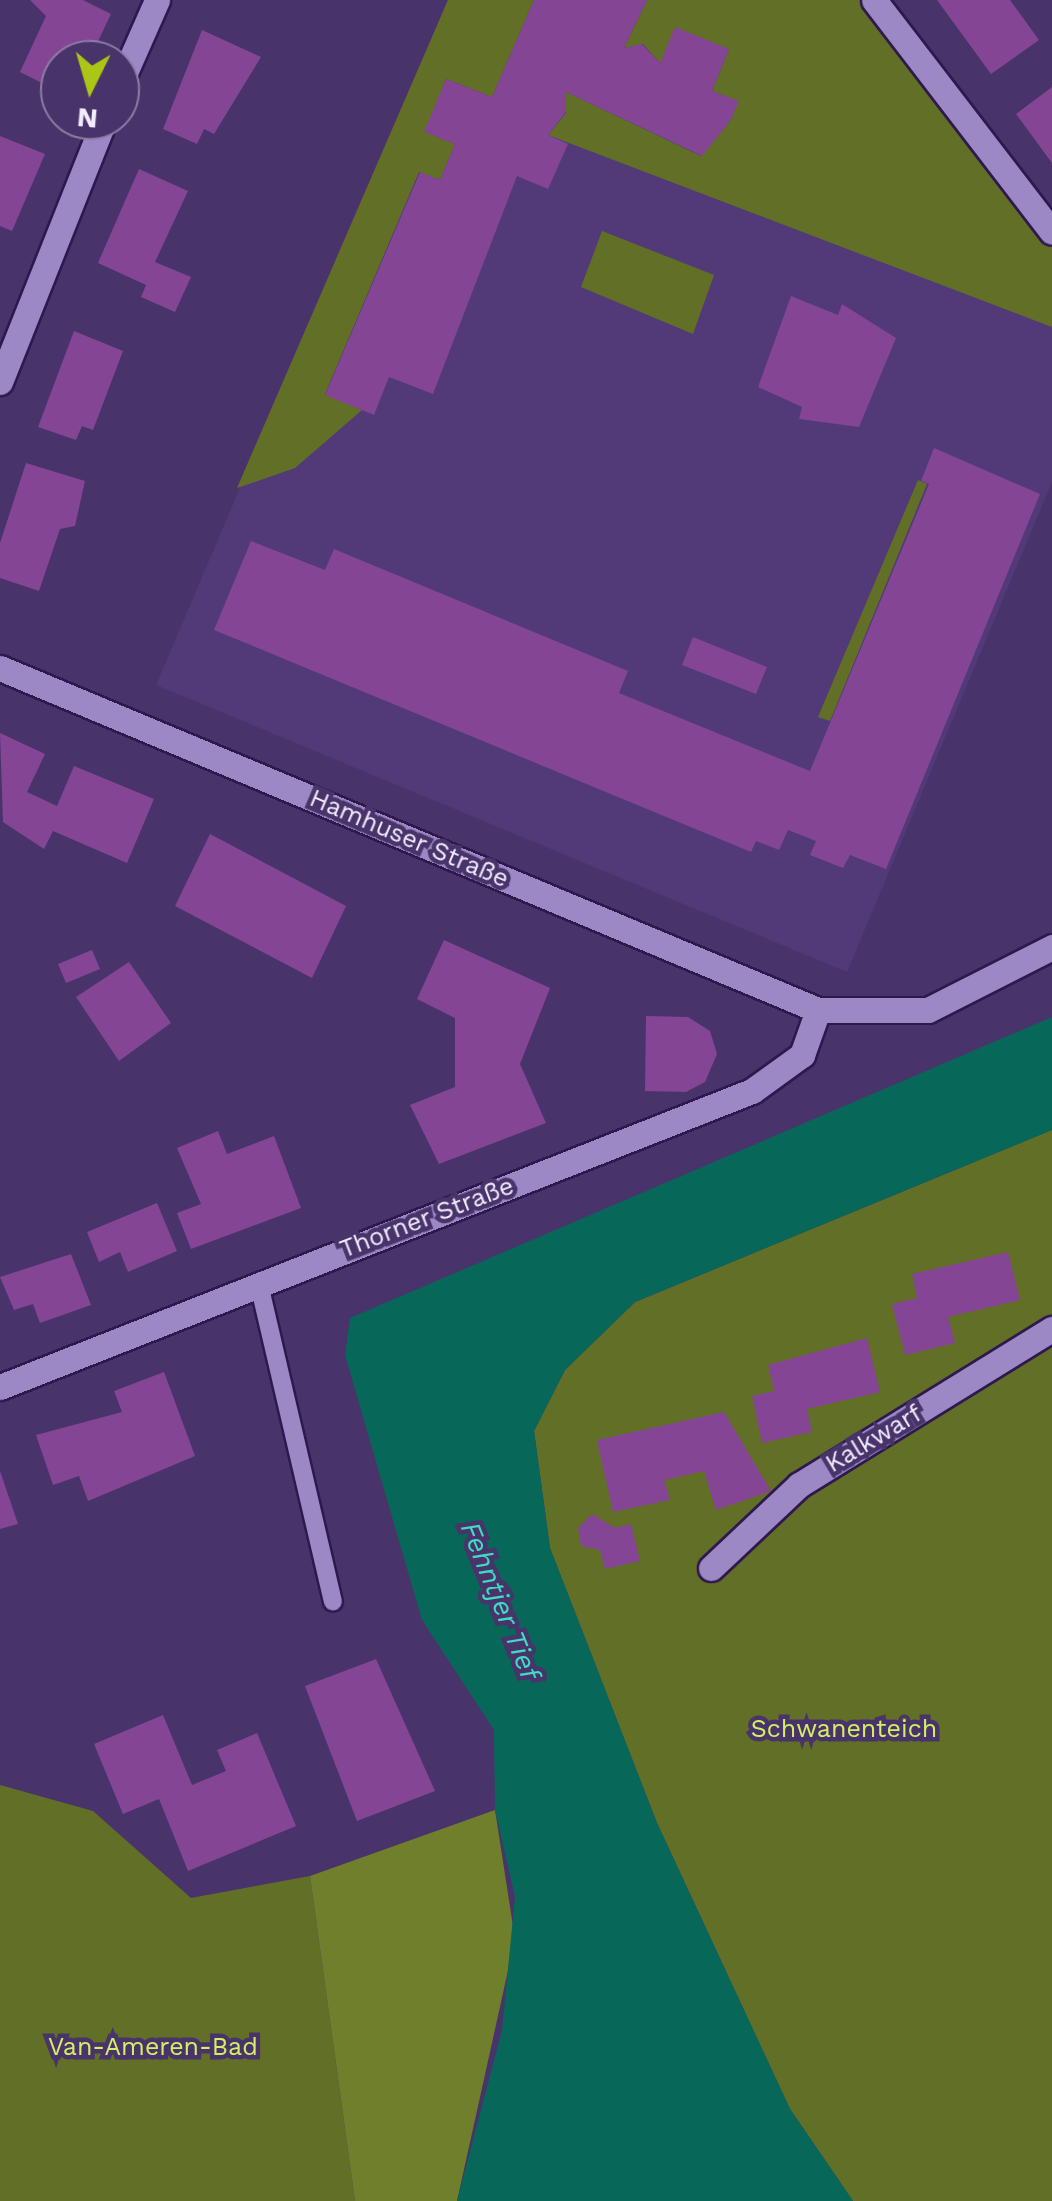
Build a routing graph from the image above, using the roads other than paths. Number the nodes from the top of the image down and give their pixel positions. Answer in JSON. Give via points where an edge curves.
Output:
{"nodes":[{"id":1,"x":158,"y":0,"type":"edge"},
{"id":2,"x":874,"y":0,"type":"edge"},
{"id":3,"x":140,"y":40,"type":"edge"},
{"id":4,"x":96,"y":140,"type":"edge"},
{"id":5,"x":1052,"y":232,"type":"edge"},
{"id":6,"x":0,"y":382,"type":"edge"},
{"id":7,"x":0,"y":668,"type":"edge"},
{"id":8,"x":1052,"y":947,"type":"edge"},
{"id":9,"x":818,"y":1010,"type":"junction"},
{"id":10,"x":258,"y":1284,"type":"junction"},
{"id":11,"x":1052,"y":1330,"type":"edge"},
{"id":12,"x":0,"y":1387,"type":"edge"},
{"id":13,"x":711,"y":1568,"type":"dead end"},
{"id":14,"x":333,"y":1602,"type":"dead end"}],
"edges":[{"from":1,"to":3,"type":"street"},
{"from":2,"to":5,"type":"street"},
{"from":4,"to":6,"type":"street"},
{"from":7,"to":9,"type":"street","name":"Hamhuser Straße"},
{"from":8,"to":9,"type":"street","via":[[928,1010]]},
{"from":9,"to":10,"type":"street","name":"Thorner Straße","via":[[802,1055],[752,1091]]},
{"from":10,"to":12,"type":"street","name":"Thorner Straße"},
{"from":10,"to":14,"type":"lane"},
{"from":11,"to":13,"type":"street","name":"Kalkwarf","via":[[798,1484]]}]}
